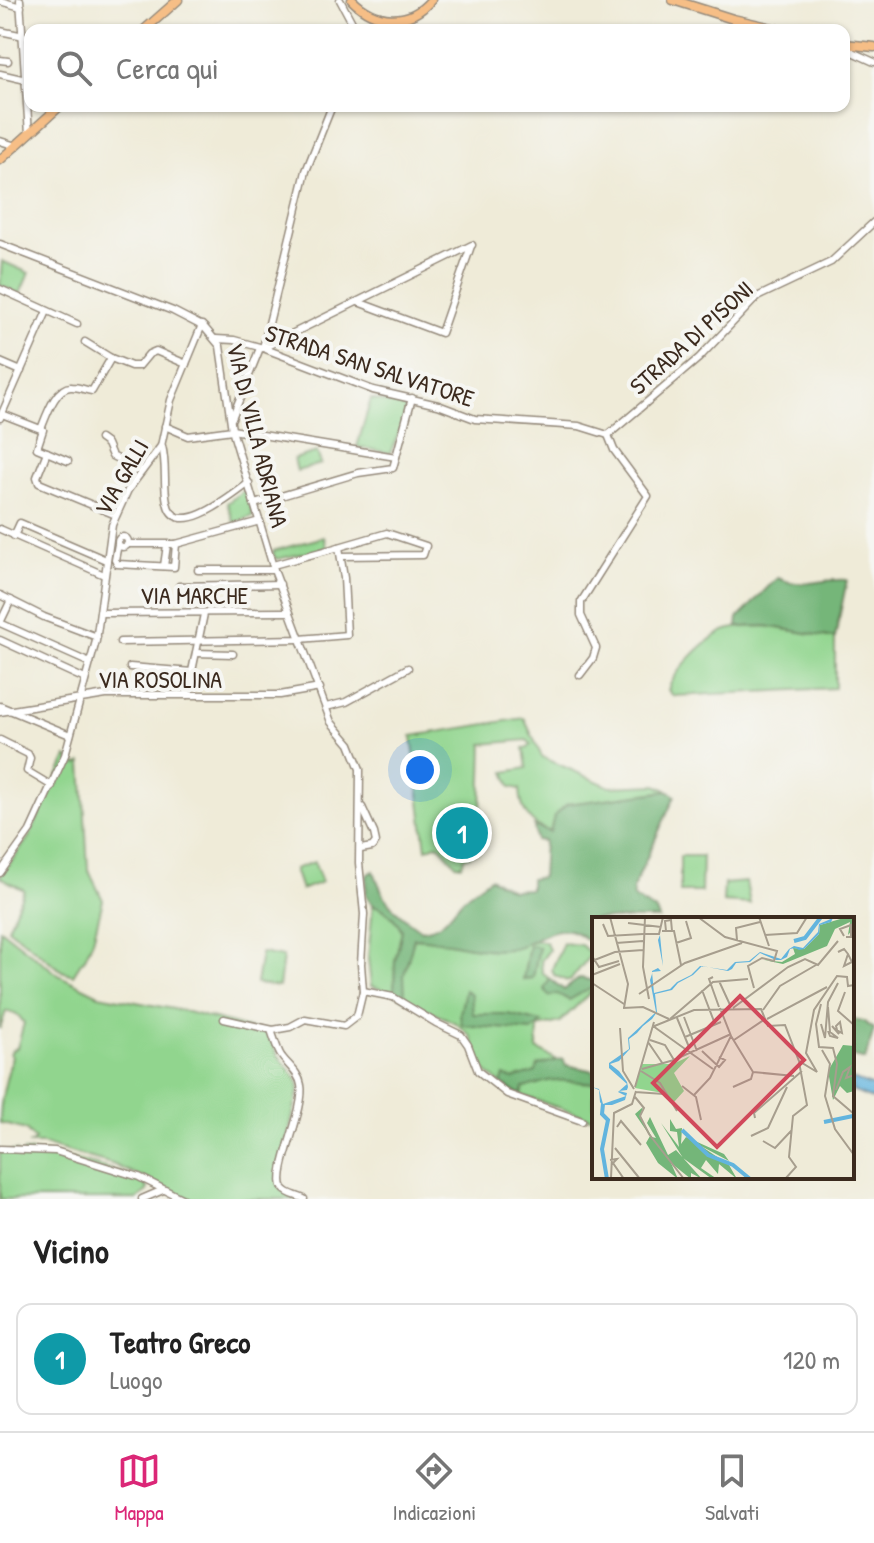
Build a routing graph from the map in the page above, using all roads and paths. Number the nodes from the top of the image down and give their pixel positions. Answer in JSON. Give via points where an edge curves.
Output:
{"nodes":[{"id":1,"x":178,"y":0,"type":"edge"},
{"id":2,"x":340,"y":0,"type":"edge"},
{"id":3,"x":352,"y":0,"type":"edge"},
{"id":4,"x":431,"y":0,"type":"edge"},
{"id":5,"x":673,"y":0,"type":"edge"},
{"id":6,"x":0,"y":1,"type":"edge"},
{"id":7,"x":20,"y":4,"type":"edge"},
{"id":8,"x":151,"y":24,"type":"edge"},
{"id":9,"x":353,"y":24,"type":"edge"},
{"id":10,"x":753,"y":24,"type":"edge"},
{"id":11,"x":24,"y":30,"type":"edge"},
{"id":12,"x":0,"y":31,"type":"edge"},
{"id":13,"x":24,"y":37,"type":"edge"},
{"id":14,"x":850,"y":44,"type":"edge"},
{"id":15,"x":874,"y":47,"type":"edge"},
{"id":16,"x":850,"y":49,"type":"edge"},
{"id":17,"x":874,"y":62,"type":"edge"},
{"id":18,"x":0,"y":74,"type":"edge"},
{"id":19,"x":24,"y":80,"type":"edge"},
{"id":20,"x":28,"y":112,"type":"edge"},
{"id":21,"x":53,"y":112,"type":"edge"},
{"id":22,"x":330,"y":112,"type":"edge"},
{"id":23,"x":29,"y":134,"type":"junction"},
{"id":24,"x":0,"y":141,"type":"edge"},
{"id":25,"x":16,"y":146,"type":"junction"},
{"id":26,"x":0,"y":160,"type":"edge"},
{"id":27,"x":874,"y":222,"type":"edge"},
{"id":28,"x":0,"y":244,"type":"edge"},
{"id":29,"x":0,"y":289,"type":"edge"},
{"id":30,"x":358,"y":302,"type":"junction"},
{"id":31,"x":47,"y":311,"type":"junction"},
{"id":32,"x":77,"y":324,"type":"dead end"},
{"id":33,"x":202,"y":325,"type":"junction"},
{"id":34,"x":216,"y":339,"type":"junction"},
{"id":35,"x":85,"y":342,"type":"dead end"},
{"id":36,"x":262,"y":348,"type":"junction"},
{"id":37,"x":111,"y":358,"type":"junction"},
{"id":38,"x":0,"y":362,"type":"edge"},
{"id":39,"x":186,"y":364,"type":"junction"},
{"id":40,"x":21,"y":371,"type":"junction"},
{"id":41,"x":412,"y":398,"type":"junction"},
{"id":42,"x":1,"y":416,"type":"edge"},
{"id":43,"x":165,"y":426,"type":"junction"},
{"id":44,"x":232,"y":426,"type":"junction"},
{"id":45,"x":42,"y":430,"type":"junction"},
{"id":46,"x":608,"y":435,"type":"junction"},
{"id":47,"x":100,"y":439,"type":"dead end"},
{"id":48,"x":161,"y":445,"type":"junction"},
{"id":49,"x":47,"y":452,"type":"junction"},
{"id":50,"x":396,"y":457,"type":"junction"},
{"id":51,"x":68,"y":461,"type":"dead end"},
{"id":52,"x":142,"y":471,"type":"junction"},
{"id":53,"x":249,"y":483,"type":"junction"},
{"id":54,"x":254,"y":504,"type":"junction"},
{"id":55,"x":116,"y":515,"type":"junction"},
{"id":56,"x":260,"y":521,"type":"junction"},
{"id":57,"x":0,"y":529,"type":"edge"},
{"id":58,"x":14,"y":536,"type":"junction"},
{"id":59,"x":109,"y":537,"type":"junction"},
{"id":60,"x":123,"y":543,"type":"junction"},
{"id":61,"x":176,"y":544,"type":"junction"},
{"id":62,"x":167,"y":545,"type":"junction"},
{"id":63,"x":339,"y":547,"type":"junction"},
{"id":64,"x":341,"y":556,"type":"junction"},
{"id":65,"x":106,"y":560,"type":"junction"},
{"id":66,"x":164,"y":566,"type":"junction"},
{"id":67,"x":273,"y":567,"type":"junction"},
{"id":68,"x":198,"y":570,"type":"dead end"},
{"id":69,"x":104,"y":575,"type":"junction"},
{"id":70,"x":280,"y":584,"type":"junction"},
{"id":71,"x":179,"y":586,"type":"dead end"},
{"id":72,"x":0,"y":595,"type":"edge"},
{"id":73,"x":11,"y":600,"type":"junction"},
{"id":74,"x":288,"y":612,"type":"junction"},
{"id":75,"x":100,"y":613,"type":"junction"},
{"id":76,"x":204,"y":614,"type":"junction"},
{"id":77,"x":0,"y":623,"type":"edge"},
{"id":78,"x":97,"y":637,"type":"junction"},
{"id":79,"x":300,"y":639,"type":"junction"},
{"id":80,"x":0,"y":640,"type":"edge"},
{"id":81,"x":199,"y":640,"type":"junction"},
{"id":82,"x":120,"y":642,"type":"dead end"},
{"id":83,"x":196,"y":653,"type":"junction"},
{"id":84,"x":233,"y":654,"type":"dead end"},
{"id":85,"x":90,"y":663,"type":"junction"},
{"id":86,"x":130,"y":667,"type":"dead end"},
{"id":87,"x":408,"y":668,"type":"dead end"},
{"id":88,"x":192,"y":672,"type":"junction"},
{"id":89,"x":580,"y":675,"type":"dead end"},
{"id":90,"x":85,"y":679,"type":"junction"},
{"id":91,"x":320,"y":688,"type":"junction"},
{"id":92,"x":187,"y":695,"type":"junction"},
{"id":93,"x":79,"y":698,"type":"junction"},
{"id":94,"x":0,"y":706,"type":"edge"},
{"id":95,"x":326,"y":707,"type":"junction"},
{"id":96,"x":11,"y":710,"type":"junction"},
{"id":97,"x":0,"y":712,"type":"edge"},
{"id":98,"x":70,"y":735,"type":"junction"},
{"id":99,"x":0,"y":740,"type":"edge"},
{"id":100,"x":52,"y":786,"type":"junction"},
{"id":101,"x":361,"y":804,"type":"junction"},
{"id":102,"x":369,"y":823,"type":"junction"},
{"id":103,"x":360,"y":827,"type":"junction"},
{"id":104,"x":361,"y":849,"type":"junction"},
{"id":105,"x":0,"y":873,"type":"edge"},
{"id":106,"x":363,"y":991,"type":"junction"},
{"id":107,"x":224,"y":1019,"type":"dead end"},
{"id":108,"x":271,"y":1030,"type":"junction"},
{"id":109,"x":582,"y":1121,"type":"dead end"},
{"id":110,"x":0,"y":1149,"type":"edge"},
{"id":111,"x":163,"y":1190,"type":"junction"},
{"id":112,"x":142,"y":1199,"type":"edge"},
{"id":113,"x":183,"y":1199,"type":"edge"},
{"id":114,"x":304,"y":1199,"type":"edge"}],
"edges":[{"from":1,"to":8,"type":"main road"},
{"from":2,"to":9,"type":"street"},
{"from":3,"to":4,"type":"main road","via":[[370,14],[390,20],[415,14]]},
{"from":5,"to":10,"type":"main road"},
{"from":6,"to":7,"type":"street"},
{"from":7,"to":11,"type":"street"},
{"from":12,"to":13,"type":"street"},
{"from":14,"to":15,"type":"main road"},
{"from":16,"to":17,"type":"street"},
{"from":18,"to":19,"type":"street"},
{"from":20,"to":23,"type":"street"},
{"from":21,"to":23,"type":"main road"},
{"from":22,"to":36,"type":"street","via":[[306,171]]},
{"from":23,"to":25,"type":"main road"},
{"from":24,"to":25,"type":"street"},
{"from":25,"to":26,"type":"main road"},
{"from":27,"to":46,"type":"street","name":"STRADA DI PISONI","via":[[831,262],[757,297],[703,355]]},
{"from":28,"to":33,"type":"street","name":"VIA DI VILLA ADRIANA"},
{"from":29,"to":31,"type":"street"},
{"from":30,"to":30,"type":"street","via":[[441,333],[472,245]]},
{"from":30,"to":36,"type":"street"},
{"from":31,"to":32,"type":"street"},
{"from":31,"to":40,"type":"street"},
{"from":33,"to":34,"type":"street","name":"VIA DI VILLA ADRIANA"},
{"from":33,"to":39,"type":"street","name":"VIA GALLI"},
{"from":34,"to":36,"type":"street","name":"STRADA SAN SALVATORE"},
{"from":34,"to":44,"type":"street","name":"VIA DI VILLA ADRIANA"},
{"from":35,"to":37,"type":"street"},
{"from":36,"to":41,"type":"street","name":"STRADA SAN SALVATORE","via":[[373,390]]},
{"from":36,"to":44,"type":"street"},
{"from":37,"to":39,"type":"street","via":[[139,366],[156,351]]},
{"from":37,"to":45,"type":"street","via":[[92,391],[64,388]]},
{"from":38,"to":40,"type":"street"},
{"from":39,"to":43,"type":"street","name":"VIA GALLI"},
{"from":40,"to":42,"type":"street"},
{"from":41,"to":46,"type":"street","name":"STRADA SAN SALVATORE","via":[[479,420],[588,427]]},
{"from":41,"to":50,"type":"street"},
{"from":42,"to":45,"type":"street"},
{"from":43,"to":44,"type":"street","via":[[188,436]]},
{"from":43,"to":48,"type":"street","name":"VIA GALLI"},
{"from":44,"to":50,"type":"street"},
{"from":44,"to":53,"type":"street","name":"VIA DI VILLA ADRIANA"},
{"from":45,"to":49,"type":"street","via":[[36,446]]},
{"from":46,"to":89,"type":"street","via":[[648,496],[582,598],[581,615],[596,648]]},
{"from":47,"to":52,"type":"street","via":[[112,456]]},
{"from":48,"to":52,"type":"street","name":"VIA GALLI"},
{"from":48,"to":53,"type":"street","via":[[167,502],[176,515],[205,514]]},
{"from":49,"to":51,"type":"street"},
{"from":49,"to":55,"type":"street","via":[[39,483]]},
{"from":50,"to":54,"type":"street","via":[[393,468]]},
{"from":52,"to":55,"type":"street","name":"VIA GALLI"},
{"from":53,"to":54,"type":"street","name":"VIA DI VILLA ADRIANA"},
{"from":54,"to":56,"type":"street","name":"VIA DI VILLA ADRIANA"},
{"from":55,"to":59,"type":"street","name":"VIA GALLI"},
{"from":56,"to":61,"type":"street"},
{"from":56,"to":67,"type":"street","name":"VIA DI VILLA ADRIANA"},
{"from":57,"to":58,"type":"street"},
{"from":58,"to":65,"type":"street","via":[[20,523]]},
{"from":58,"to":69,"type":"street"},
{"from":59,"to":60,"type":"street"},
{"from":59,"to":65,"type":"street","name":"VIA GALLI"},
{"from":60,"to":62,"type":"street"},
{"from":60,"to":66,"type":"street","via":[[124,564]]},
{"from":61,"to":62,"type":"street"},
{"from":61,"to":66,"type":"street","via":[[174,567]]},
{"from":62,"to":66,"type":"street"},
{"from":63,"to":64,"type":"street"},
{"from":63,"to":64,"type":"street","via":[[387,533],[426,546],[423,555]]},
{"from":63,"to":67,"type":"street"},
{"from":64,"to":79,"type":"street","via":[[347,635]]},
{"from":65,"to":69,"type":"street","name":"VIA GALLI"},
{"from":67,"to":68,"type":"street"},
{"from":67,"to":70,"type":"street","name":"VIA DI VILLA ADRIANA"},
{"from":69,"to":75,"type":"street","name":"VIA GALLI"},
{"from":70,"to":71,"type":"street"},
{"from":70,"to":74,"type":"street","name":"VIA DI VILLA ADRIANA"},
{"from":72,"to":73,"type":"street"},
{"from":73,"to":77,"type":"street"},
{"from":73,"to":78,"type":"street"},
{"from":74,"to":76,"type":"street","name":"VIA MARCHE"},
{"from":74,"to":79,"type":"street","name":"VIA DI VILLA ADRIANA"},
{"from":75,"to":76,"type":"street","name":"VIA MARCHE"},
{"from":75,"to":78,"type":"street","name":"VIA GALLI"},
{"from":76,"to":81,"type":"street"},
{"from":77,"to":85,"type":"street"},
{"from":78,"to":85,"type":"street","name":"VIA GALLI"},
{"from":79,"to":81,"type":"street"},
{"from":79,"to":91,"type":"street","name":"VIA DI VILLA ADRIANA"},
{"from":80,"to":90,"type":"street"},
{"from":81,"to":82,"type":"street"},
{"from":81,"to":83,"type":"street"},
{"from":83,"to":84,"type":"street"},
{"from":83,"to":88,"type":"street"},
{"from":85,"to":90,"type":"street","name":"VIA GALLI"},
{"from":86,"to":88,"type":"street"},
{"from":87,"to":95,"type":"street"},
{"from":88,"to":92,"type":"street"},
{"from":90,"to":93,"type":"street","name":"VIA GALLI"},
{"from":91,"to":92,"type":"street","name":"VIA ROSOLINA","via":[[282,695]]},
{"from":91,"to":95,"type":"street","name":"VIA DI VILLA ADRIANA"},
{"from":92,"to":93,"type":"street","name":"VIA ROSOLINA"},
{"from":93,"to":96,"type":"street","name":"VIA ROSOLINA"},
{"from":93,"to":98,"type":"street","name":"VIA GALLI"},
{"from":94,"to":96,"type":"street"},
{"from":95,"to":101,"type":"street","name":"VIA DI VILLA ADRIANA","via":[[359,764]]},
{"from":96,"to":97,"type":"street","name":"VIA ROSOLINA"},
{"from":96,"to":98,"type":"street"},
{"from":98,"to":100,"type":"street","name":"VIA GALLI"},
{"from":99,"to":100,"type":"street","via":[[28,754],[27,771]]},
{"from":100,"to":105,"type":"street","name":"VIA GALLI","via":[[28,835]]},
{"from":101,"to":102,"type":"street","name":"VIA DI VILLA ADRIANA"},
{"from":101,"to":103,"type":"street","name":"VIA DI VILLA ADRIANA"},
{"from":102,"to":103,"type":"street"},
{"from":102,"to":104,"type":"street","name":"VIA DI VILLA ADRIANA","via":[[375,844]]},
{"from":103,"to":104,"type":"street","name":"VIA DI VILLA ADRIANA"},
{"from":104,"to":106,"type":"street","name":"VIA DI VILLA ADRIANA"},
{"from":106,"to":108,"type":"street","via":[[358,1012],[347,1025],[308,1019]]},
{"from":106,"to":109,"type":"street","via":[[395,997],[461,1035],[478,1071],[505,1093]]},
{"from":107,"to":108,"type":"street"},
{"from":108,"to":114,"type":"street","via":[[301,1086],[280,1180],[288,1193]]},
{"from":110,"to":111,"type":"street","via":[[52,1150],[136,1176]]},
{"from":111,"to":112,"type":"street"},
{"from":111,"to":113,"type":"street"}]}
